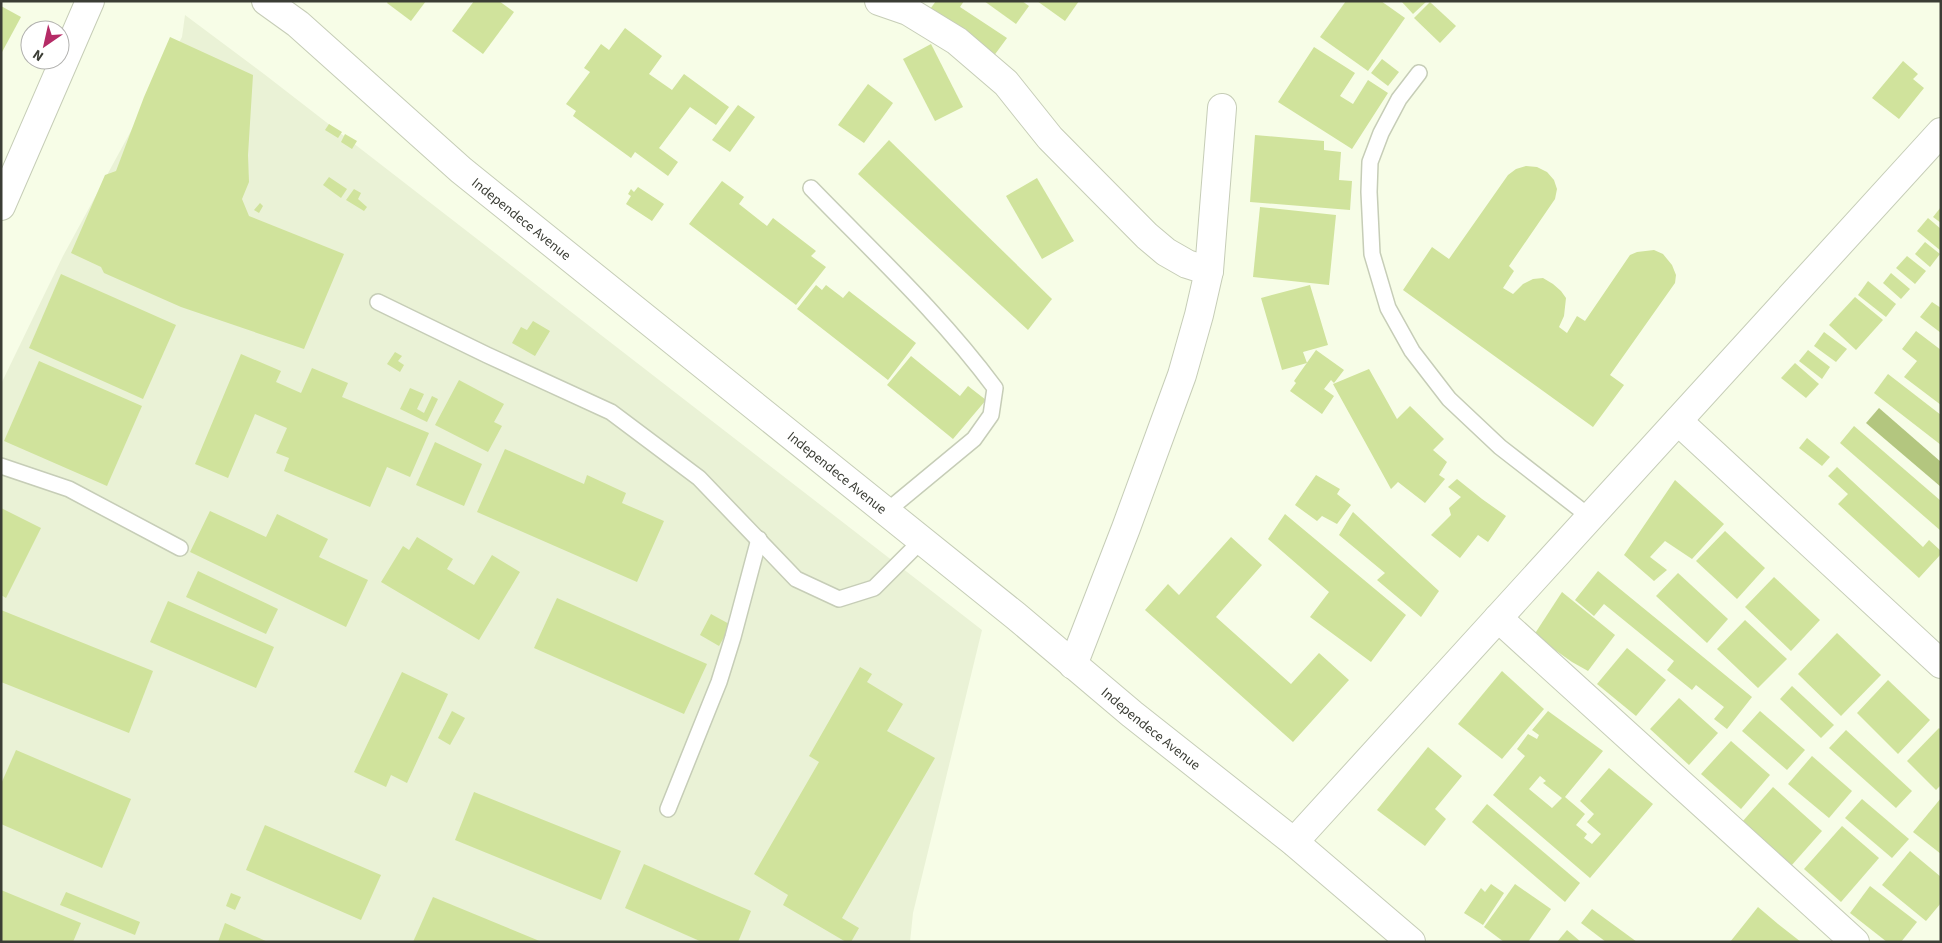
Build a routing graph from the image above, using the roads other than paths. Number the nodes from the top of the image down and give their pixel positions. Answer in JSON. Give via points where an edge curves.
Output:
{"nodes":[{"id":1,"x":90,"y":1,"type":"edge"},
{"id":2,"x":266,"y":1,"type":"edge"},
{"id":3,"x":879,"y":1,"type":"edge"},
{"id":4,"x":1418,"y":73,"type":"dead end"},
{"id":5,"x":1222,"y":108,"type":"dead end"},
{"id":6,"x":1941,"y":132,"type":"edge"},
{"id":7,"x":811,"y":188,"type":"dead end"},
{"id":8,"x":1,"y":206,"type":"edge"},
{"id":9,"x":1209,"y":271,"type":"junction"},
{"id":10,"x":378,"y":302,"type":"dead end"},
{"id":11,"x":1678,"y":421,"type":"junction"},
{"id":12,"x":1,"y":466,"type":"edge"},
{"id":13,"x":887,"y":511,"type":"junction"},
{"id":14,"x":1590,"y":517,"type":"junction"},
{"id":15,"x":759,"y":539,"type":"junction"},
{"id":16,"x":921,"y":541,"type":"junction"},
{"id":17,"x":180,"y":548,"type":"dead end"},
{"id":18,"x":1498,"y":618,"type":"junction"},
{"id":19,"x":1941,"y":664,"type":"edge"},
{"id":20,"x":1073,"y":665,"type":"junction"},
{"id":21,"x":668,"y":809,"type":"dead end"},
{"id":22,"x":1294,"y":842,"type":"junction"},
{"id":23,"x":1411,"y":942,"type":"edge"},
{"id":24,"x":1854,"y":942,"type":"edge"}],
"edges":[{"from":1,"to":8,"type":"street"},
{"from":2,"to":13,"type":"street","name":"Independece Avenue","via":[[298,24],[461,170]]},
{"from":3,"to":9,"type":"street","via":[[908,11],[957,41],[1006,83],[1050,138],[1147,236],[1186,264]]},
{"from":4,"to":14,"type":"lane","via":[[1399,99],[1370,162],[1372,254],[1388,308],[1412,352],[1449,399],[1500,447]]},
{"from":5,"to":9,"type":"street"},
{"from":6,"to":11,"type":"street"},
{"from":7,"to":13,"type":"lane","via":[[927,307],[970,354],[995,388],[991,415],[974,439]]},
{"from":9,"to":20,"type":"street","via":[[1182,375]]},
{"from":10,"to":15,"type":"lane","via":[[611,412],[699,478]]},
{"from":11,"to":14,"type":"street"},
{"from":11,"to":19,"type":"street"},
{"from":12,"to":17,"type":"lane","via":[[69,489]]},
{"from":13,"to":16,"type":"street","name":"Independece Avenue"},
{"from":14,"to":18,"type":"street"},
{"from":15,"to":16,"type":"lane","via":[[796,579],[839,599],[874,588]]},
{"from":15,"to":21,"type":"lane","via":[[719,682]]},
{"from":16,"to":20,"type":"street","name":"Independece Avenue"},
{"from":18,"to":22,"type":"street"},
{"from":18,"to":24,"type":"street"},
{"from":20,"to":22,"type":"street","name":"Independece Avenue"},
{"from":22,"to":23,"type":"street","name":"Independece Avenue"}]}
